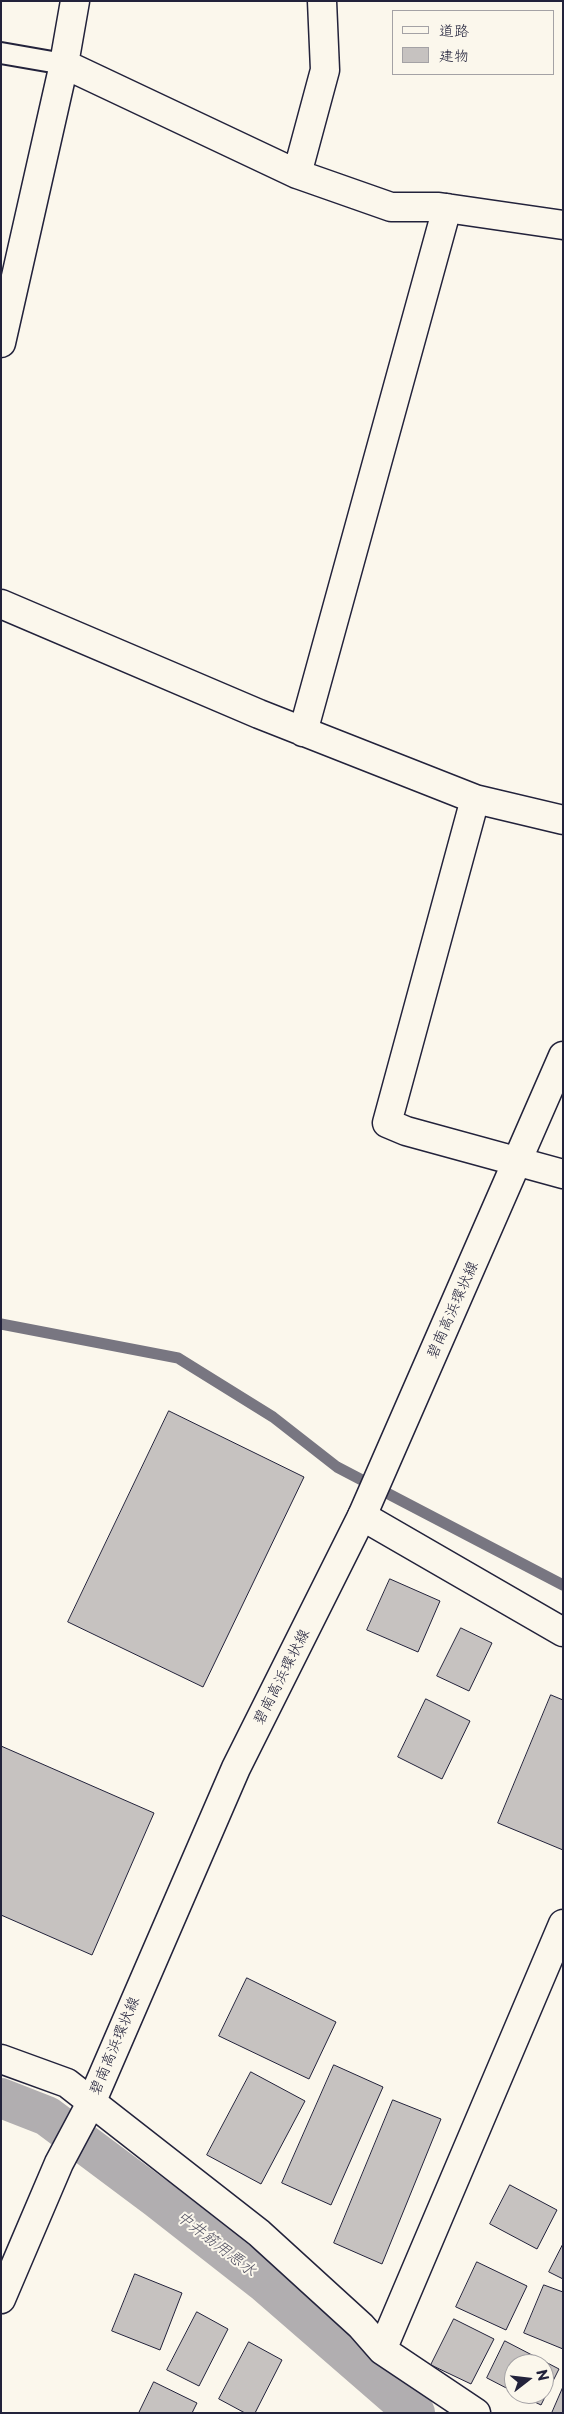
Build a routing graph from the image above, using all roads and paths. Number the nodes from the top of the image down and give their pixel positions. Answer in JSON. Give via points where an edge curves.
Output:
{"nodes":[{"id":1,"x":75,"y":1,"type":"edge"},
{"id":2,"x":322,"y":1,"type":"edge"},
{"id":3,"x":1,"y":53,"type":"edge"},
{"id":4,"x":64,"y":64,"type":"junction"},
{"id":5,"x":297,"y":174,"type":"junction"},
{"id":6,"x":447,"y":208,"type":"junction"},
{"id":7,"x":563,"y":225,"type":"edge"},
{"id":8,"x":1,"y":343,"type":"edge"},
{"id":9,"x":1,"y":604,"type":"edge"},
{"id":10,"x":303,"y":732,"type":"junction"},
{"id":11,"x":475,"y":800,"type":"junction"},
{"id":12,"x":563,"y":820,"type":"edge"},
{"id":13,"x":563,"y":1056,"type":"edge"},
{"id":14,"x":518,"y":1162,"type":"junction"},
{"id":15,"x":563,"y":1174,"type":"edge"},
{"id":16,"x":363,"y":1513,"type":"junction"},
{"id":17,"x":563,"y":1632,"type":"edge"},
{"id":18,"x":563,"y":1924,"type":"edge"},
{"id":19,"x":1,"y":2059,"type":"edge"},
{"id":20,"x":92,"y":2103,"type":"junction"},
{"id":21,"x":1,"y":2299,"type":"edge"},
{"id":22,"x":382,"y":2350,"type":"junction"},
{"id":23,"x":476,"y":2413,"type":"edge"}],
"edges":[{"from":1,"to":4,"type":"street"},
{"from":2,"to":5,"type":"street","via":[[325,70]]},
{"from":3,"to":4,"type":"lane"},
{"from":4,"to":5,"type":"street"},
{"from":4,"to":8,"type":"street"},
{"from":5,"to":6,"type":"street","via":[[391,208]]},
{"from":6,"to":7,"type":"street"},
{"from":6,"to":10,"type":"street"},
{"from":9,"to":10,"type":"street"},
{"from":10,"to":11,"type":"street"},
{"from":11,"to":12,"type":"street"},
{"from":11,"to":14,"type":"street","via":[[387,1123]]},
{"from":13,"to":14,"type":"street","name":"碧南高浜環状線"},
{"from":14,"to":15,"type":"street"},
{"from":14,"to":16,"type":"street","name":"碧南高浜環状線"},
{"from":16,"to":17,"type":"street"},
{"from":16,"to":20,"type":"street","name":"碧南高浜環状線","via":[[236,1768]]},
{"from":18,"to":22,"type":"street"},
{"from":19,"to":20,"type":"street","via":[[67,2083]]},
{"from":20,"to":21,"type":"street","name":"碧南高浜環状線","via":[[59,2163]]},
{"from":20,"to":22,"type":"street","via":[[259,2233],[361,2326]]},
{"from":22,"to":23,"type":"street"}]}
